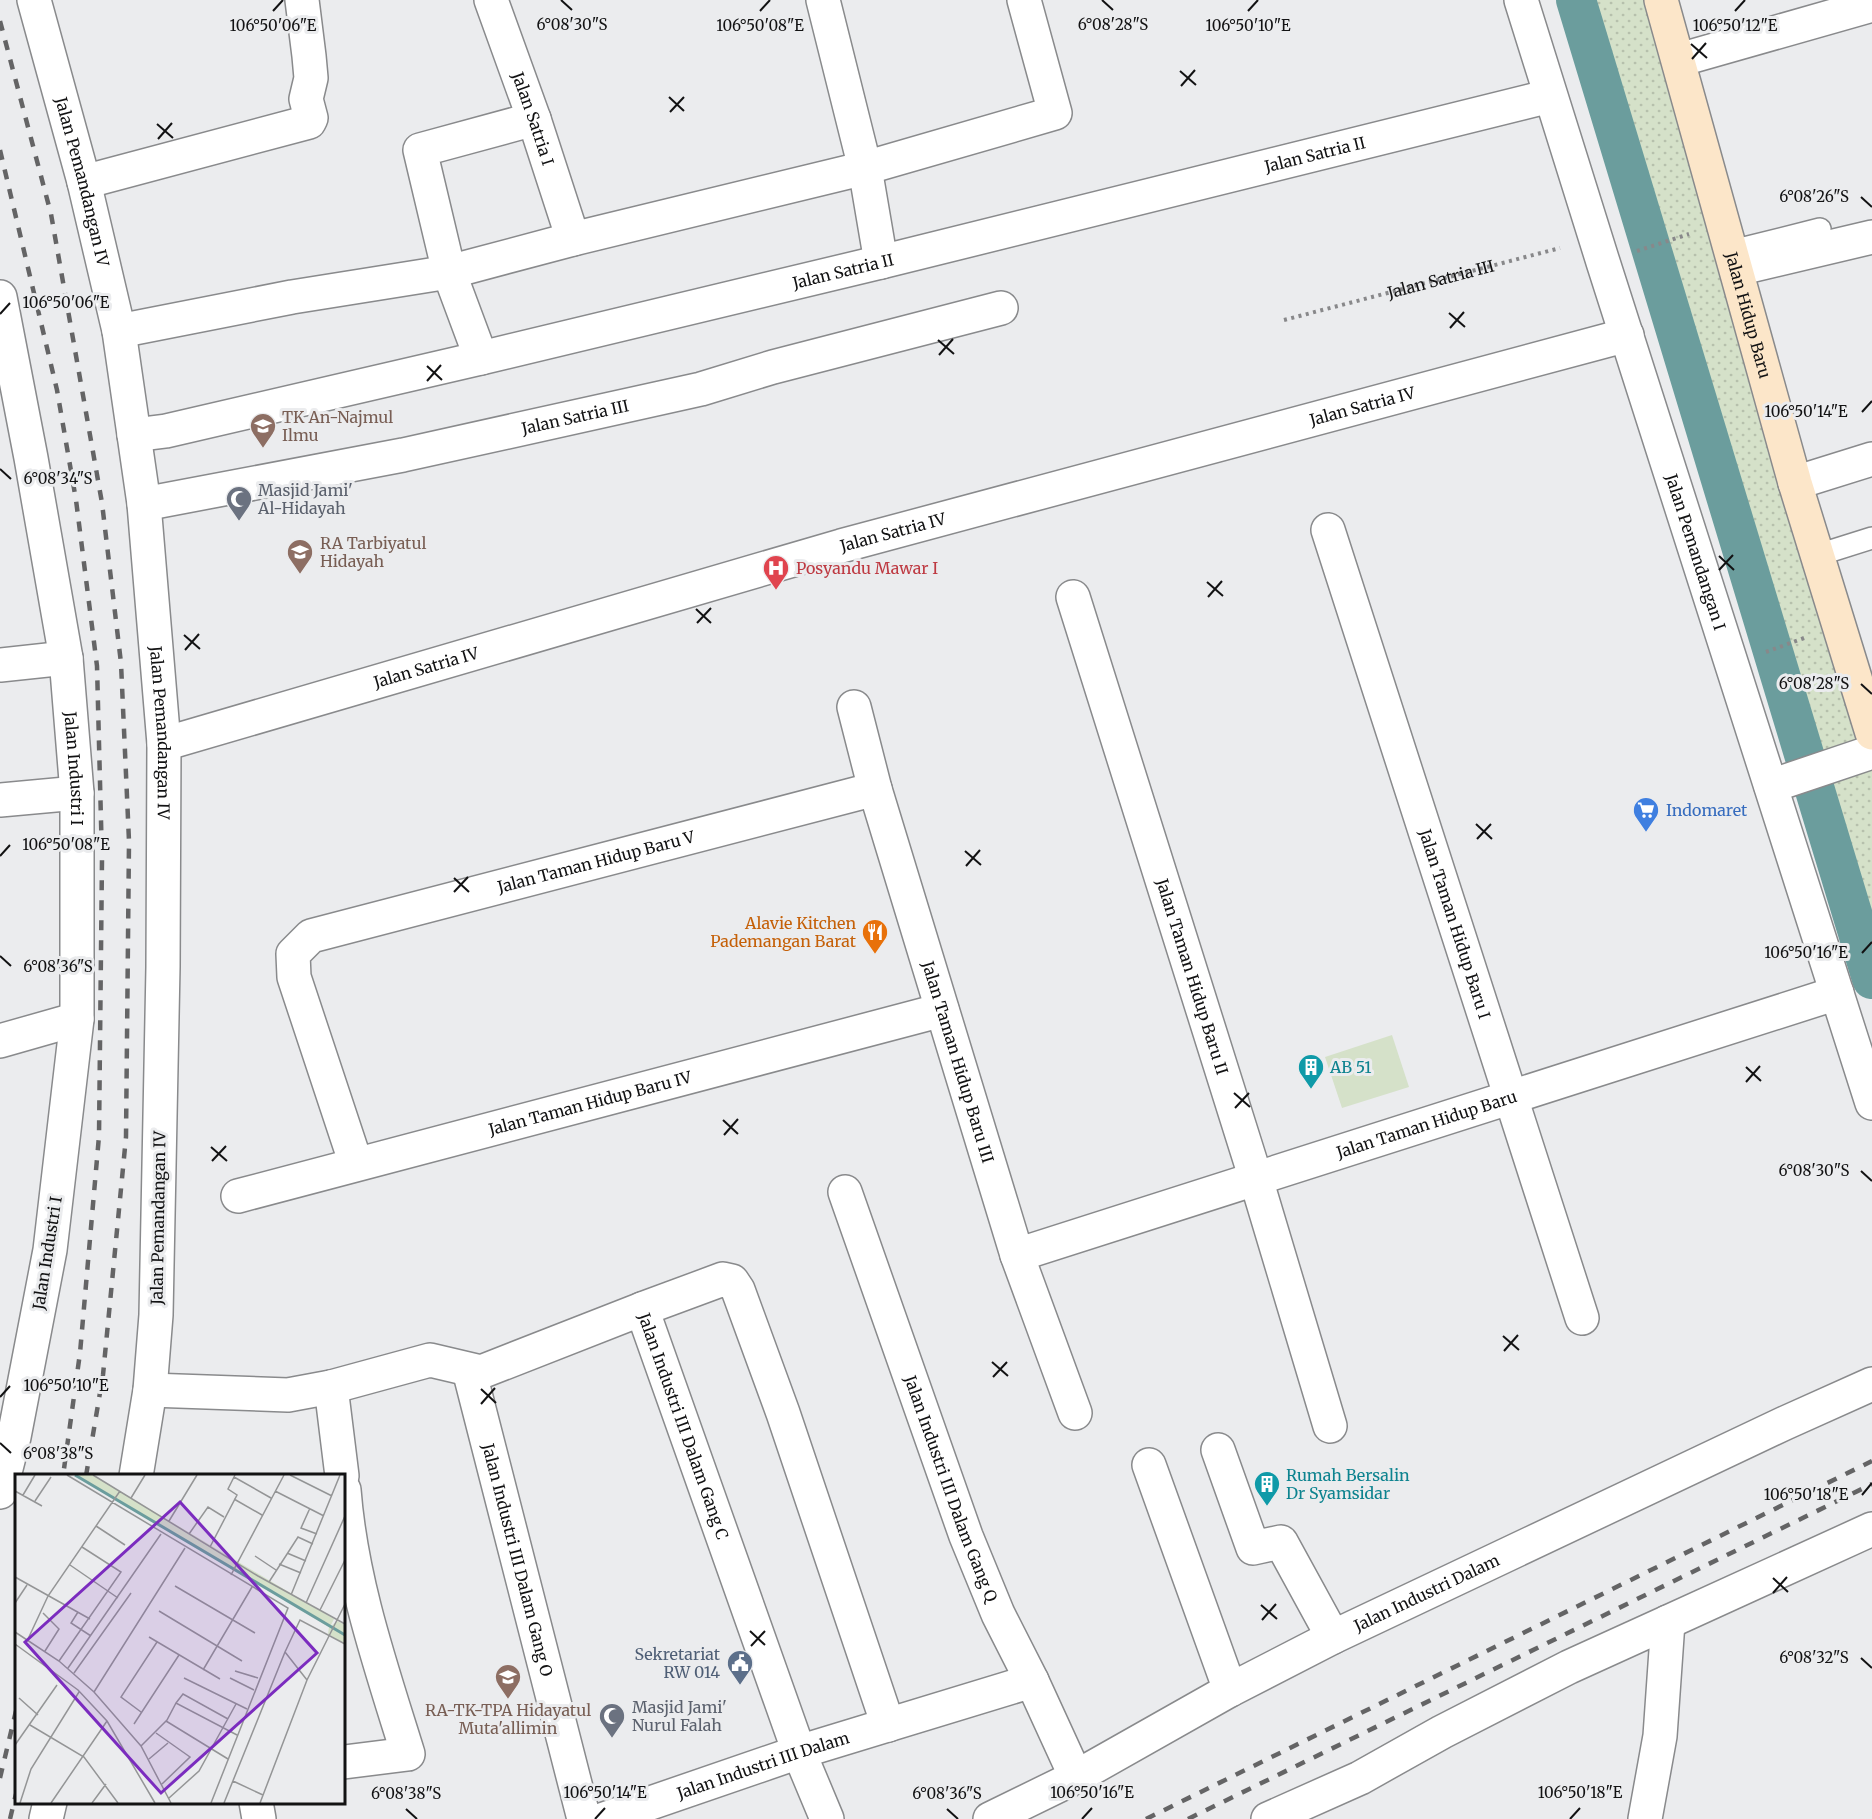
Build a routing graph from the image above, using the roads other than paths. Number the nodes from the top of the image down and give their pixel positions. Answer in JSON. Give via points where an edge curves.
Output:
{"nodes":[{"id":1,"x":302,"y":0,"type":"edge"},
{"id":2,"x":491,"y":0,"type":"edge"},
{"id":3,"x":823,"y":0,"type":"edge"},
{"id":4,"x":1024,"y":0,"type":"edge"},
{"id":5,"x":1521,"y":0,"type":"edge"},
{"id":6,"x":1661,"y":0,"type":"edge"},
{"id":7,"x":36,"y":1,"type":"edge"},
{"id":8,"x":1872,"y":5,"type":"edge"},
{"id":9,"x":1679,"y":60,"type":"junction"},
{"id":10,"x":1550,"y":96,"type":"junction"},
{"id":11,"x":534,"y":119,"type":"junction"},
{"id":12,"x":866,"y":168,"type":"junction"},
{"id":13,"x":84,"y":182,"type":"junction"},
{"id":14,"x":1820,"y":229,"type":"dead end"},
{"id":15,"x":1872,"y":237,"type":"edge"},
{"id":16,"x":573,"y":239,"type":"junction"},
{"id":17,"x":1735,"y":260,"type":"junction"},
{"id":18,"x":881,"y":262,"type":"junction"},
{"id":19,"x":449,"y":272,"type":"junction"},
{"id":20,"x":0,"y":297,"type":"edge"},
{"id":21,"x":1001,"y":308,"type":"dead end"},
{"id":22,"x":119,"y":331,"type":"junction"},
{"id":23,"x":1627,"y":335,"type":"junction"},
{"id":24,"x":481,"y":358,"type":"junction"},
{"id":25,"x":134,"y":435,"type":"junction"},
{"id":26,"x":1872,"y":459,"type":"edge"},
{"id":27,"x":1795,"y":483,"type":"junction"},
{"id":28,"x":144,"y":504,"type":"junction"},
{"id":29,"x":1328,"y":530,"type":"dead end"},
{"id":30,"x":1872,"y":538,"type":"edge"},
{"id":31,"x":1818,"y":555,"type":"junction"},
{"id":32,"x":1073,"y":597,"type":"dead end"},
{"id":33,"x":66,"y":658,"type":"junction"},
{"id":34,"x":0,"y":665,"type":"edge"},
{"id":35,"x":854,"y":707,"type":"dead end"},
{"id":36,"x":1872,"y":733,"type":"edge"},
{"id":37,"x":164,"y":744,"type":"junction"},
{"id":38,"x":1861,"y":755,"type":"edge"},
{"id":39,"x":1782,"y":781,"type":"junction"},
{"id":40,"x":875,"y":789,"type":"junction"},
{"id":41,"x":76,"y":793,"type":"junction"},
{"id":42,"x":0,"y":800,"type":"edge"},
{"id":43,"x":1837,"y":993,"type":"junction"},
{"id":44,"x":942,"y":1010,"type":"junction"},
{"id":45,"x":77,"y":1019,"type":"junction"},
{"id":46,"x":0,"y":1041,"type":"edge"},
{"id":47,"x":1512,"y":1097,"type":"junction"},
{"id":48,"x":1872,"y":1103,"type":"edge"},
{"id":49,"x":356,"y":1164,"type":"junction"},
{"id":50,"x":1256,"y":1179,"type":"junction"},
{"id":51,"x":845,"y":1192,"type":"dead end"},
{"id":52,"x":238,"y":1196,"type":"dead end"},
{"id":53,"x":1017,"y":1256,"type":"junction"},
{"id":54,"x":642,"y":1309,"type":"junction"},
{"id":55,"x":1582,"y":1318,"type":"dead end"},
{"id":56,"x":469,"y":1370,"type":"junction"},
{"id":57,"x":1872,"y":1384,"type":"edge"},
{"id":58,"x":331,"y":1387,"type":"junction"},
{"id":59,"x":150,"y":1390,"type":"junction"},
{"id":60,"x":1075,"y":1413,"type":"dead end"},
{"id":61,"x":1330,"y":1426,"type":"dead end"},
{"id":62,"x":1218,"y":1450,"type":"dead end"},
{"id":63,"x":1149,"y":1465,"type":"dead end"},
{"id":64,"x":136,"y":1474,"type":"edge"},
{"id":65,"x":342,"y":1474,"type":"edge"},
{"id":66,"x":0,"y":1492,"type":"edge"},
{"id":67,"x":345,"y":1523,"type":"edge"},
{"id":68,"x":1872,"y":1529,"type":"edge"},
{"id":69,"x":1668,"y":1622,"type":"junction"},
{"id":70,"x":1333,"y":1637,"type":"junction"},
{"id":71,"x":1032,"y":1681,"type":"junction"},
{"id":72,"x":1230,"y":1690,"type":"junction"},
{"id":73,"x":888,"y":1725,"type":"junction"},
{"id":74,"x":799,"y":1752,"type":"junction"},
{"id":75,"x":345,"y":1762,"type":"edge"},
{"id":76,"x":1076,"y":1777,"type":"junction"},
{"id":77,"x":50,"y":1804,"type":"edge"},
{"id":78,"x":256,"y":1804,"type":"edge"},
{"id":79,"x":46,"y":1819,"type":"edge"},
{"id":80,"x":259,"y":1819,"type":"edge"},
{"id":81,"x":584,"y":1819,"type":"edge"},
{"id":82,"x":604,"y":1819,"type":"edge"},
{"id":83,"x":827,"y":1819,"type":"edge"},
{"id":84,"x":990,"y":1819,"type":"edge"},
{"id":85,"x":1268,"y":1819,"type":"edge"},
{"id":86,"x":1645,"y":1819,"type":"edge"}],
"edges":[{"from":1,"to":13,"type":"street","via":[[311,78],[306,99],[309,122]]},
{"from":2,"to":11,"type":"street","name":"Jalan Satria I"},
{"from":3,"to":12,"type":"street"},
{"from":4,"to":12,"type":"street","via":[[1054,113]]},
{"from":5,"to":10,"type":"street","name":"Jalan Pemandangan I"},
{"from":6,"to":9,"type":"street","name":"Jalan Hidup Baru"},
{"from":7,"to":13,"type":"street","name":"Jalan Pemandangan IV"},
{"from":8,"to":9,"type":"street"},
{"from":9,"to":17,"type":"street","name":"Jalan Hidup Baru"},
{"from":10,"to":18,"type":"street","name":"Jalan Satria II"},
{"from":10,"to":23,"type":"street","name":"Jalan Pemandangan I"},
{"from":11,"to":16,"type":"street","name":"Jalan Satria I"},
{"from":11,"to":19,"type":"street","via":[[420,150]]},
{"from":12,"to":16,"type":"street"},
{"from":12,"to":18,"type":"street"},
{"from":13,"to":22,"type":"street","name":"Jalan Pemandangan IV"},
{"from":14,"to":17,"type":"lane"},
{"from":15,"to":17,"type":"street"},
{"from":16,"to":19,"type":"street"},
{"from":17,"to":27,"type":"street","name":"Jalan Hidup Baru"},
{"from":18,"to":24,"type":"street","name":"Jalan Satria II"},
{"from":19,"to":22,"type":"street","via":[[292,297]]},
{"from":19,"to":24,"type":"street"},
{"from":20,"to":33,"type":"street","name":"Jalan Industri I"},
{"from":21,"to":28,"type":"street","name":"Jalan Satria III","via":[[701,389],[402,455]]},
{"from":22,"to":25,"type":"street","name":"Jalan Pemandangan IV"},
{"from":23,"to":37,"type":"street","name":"Jalan Satria IV","via":[[841,546]]},
{"from":23,"to":39,"type":"street","name":"Jalan Pemandangan I"},
{"from":24,"to":25,"type":"street","name":"Jalan Satria II","via":[[166,431]]},
{"from":25,"to":28,"type":"street","name":"Jalan Pemandangan IV"},
{"from":26,"to":27,"type":"street"},
{"from":27,"to":31,"type":"street","name":"Jalan Hidup Baru"},
{"from":28,"to":37,"type":"street","name":"Jalan Pemandangan IV"},
{"from":29,"to":47,"type":"street","name":"Jalan Taman Hidup Baru I"},
{"from":30,"to":31,"type":"lane"},
{"from":31,"to":36,"type":"street","name":"Jalan Hidup Baru"},
{"from":32,"to":50,"type":"street","name":"Jalan Taman Hidup Baru II"},
{"from":33,"to":34,"type":"street"},
{"from":33,"to":41,"type":"street","name":"Jalan Industri I"},
{"from":35,"to":40,"type":"street","name":"Jalan Taman Hidup Baru III"},
{"from":37,"to":59,"type":"street","name":"Jalan Pemandangan IV","via":[[158,1270]]},
{"from":38,"to":39,"type":"street"},
{"from":39,"to":43,"type":"street","name":"Jalan Pemandangan I"},
{"from":40,"to":44,"type":"street","name":"Jalan Taman Hidup Baru III"},
{"from":40,"to":49,"type":"street","name":"Jalan Taman Hidup Baru V","via":[[311,936],[293,954],[294,977]]},
{"from":41,"to":42,"type":"street"},
{"from":41,"to":45,"type":"street","name":"Jalan Industri I"},
{"from":43,"to":47,"type":"street","name":"Jalan Taman Hidup Baru"},
{"from":43,"to":48,"type":"street","name":"Jalan Pemandangan I"},
{"from":44,"to":49,"type":"street","name":"Jalan Taman Hidup Baru IV"},
{"from":44,"to":53,"type":"street","name":"Jalan Taman Hidup Baru III"},
{"from":45,"to":46,"type":"street"},
{"from":45,"to":66,"type":"street","name":"Jalan Industri I","via":[[50,1250]]},
{"from":47,"to":50,"type":"street","name":"Jalan Taman Hidup Baru"},
{"from":47,"to":55,"type":"street","name":"Jalan Taman Hidup Baru I"},
{"from":49,"to":52,"type":"street","name":"Jalan Taman Hidup Baru IV"},
{"from":50,"to":53,"type":"street","name":"Jalan Taman Hidup Baru"},
{"from":50,"to":61,"type":"street","name":"Jalan Taman Hidup Baru II"},
{"from":51,"to":71,"type":"street","name":"Jalan Industri III Dalam Gang Q","via":[[966,1536],[998,1614]]},
{"from":53,"to":60,"type":"street","name":"Jalan Taman Hidup Baru III"},
{"from":54,"to":56,"type":"street","name":"Jalan Industri III Dalam Gang C","via":[[482,1372]]},
{"from":54,"to":73,"type":"street","via":[[723,1280],[732,1281],[738,1290]]},
{"from":54,"to":74,"type":"street","name":"Jalan Industri III Dalam Gang C"},
{"from":56,"to":58,"type":"street","name":"Jalan Industri III Dalam Gang C","via":[[430,1360]]},
{"from":56,"to":81,"type":"street","name":"Jalan Industri III Dalam Gang O"},
{"from":57,"to":70,"type":"street","name":"Jalan Industri Dalam"},
{"from":58,"to":59,"type":"street","name":"Jalan Industri III Dalam Gang C","via":[[288,1395]]},
{"from":58,"to":65,"type":"street"},
{"from":59,"to":64,"type":"street","name":"Jalan Pemandangan IV"},
{"from":62,"to":70,"type":"street","via":[[1253,1548],[1281,1542]]},
{"from":63,"to":72,"type":"street"},
{"from":67,"to":75,"type":"street","via":[[360,1593],[408,1754]]},
{"from":68,"to":69,"type":"street"},
{"from":69,"to":85,"type":"street","via":[[1569,1667],[1360,1778]]},
{"from":69,"to":86,"type":"street","via":[[1660,1736]]},
{"from":70,"to":72,"type":"street","name":"Jalan Industri Dalam"},
{"from":71,"to":73,"type":"street","name":"Jalan Industri III Dalam"},
{"from":71,"to":76,"type":"street","name":"Jalan Industri III Dalam Gang Q"},
{"from":72,"to":76,"type":"street","name":"Jalan Industri Dalam"},
{"from":73,"to":74,"type":"street","name":"Jalan Industri III Dalam"},
{"from":74,"to":82,"type":"street","name":"Jalan Industri III Dalam"},
{"from":74,"to":83,"type":"street","name":"Jalan Industri III Dalam Gang C"},
{"from":76,"to":84,"type":"street","name":"Jalan Industri Dalam"},
{"from":77,"to":79,"type":"street"},
{"from":78,"to":80,"type":"street"}]}
